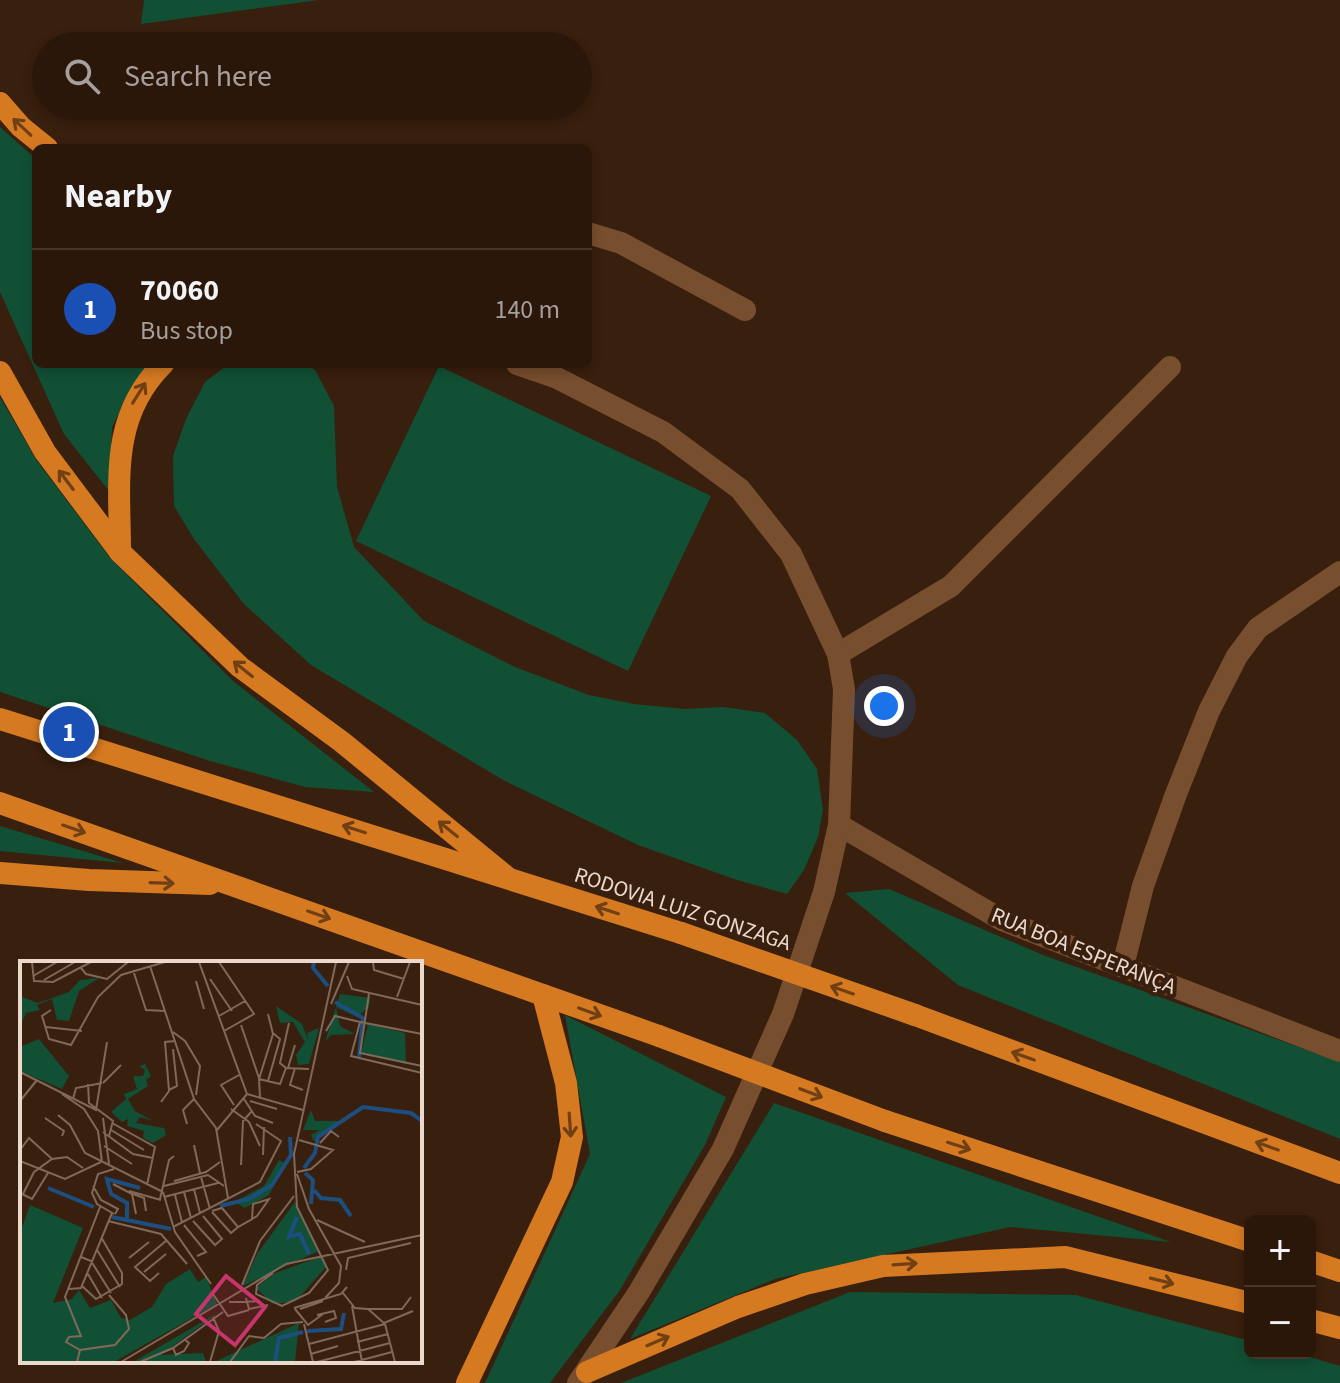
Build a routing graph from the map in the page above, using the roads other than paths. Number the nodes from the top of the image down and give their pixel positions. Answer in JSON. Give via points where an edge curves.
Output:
{"nodes":[{"id":1,"x":0,"y":103,"type":"edge"},
{"id":2,"x":42,"y":144,"type":"edge"},
{"id":3,"x":592,"y":234,"type":"edge"},
{"id":4,"x":745,"y":310,"type":"dead end"},
{"id":5,"x":1170,"y":367,"type":"dead end"},
{"id":6,"x":159,"y":368,"type":"edge"},
{"id":7,"x":529,"y":368,"type":"edge"},
{"id":8,"x":0,"y":372,"type":"edge"},
{"id":9,"x":120,"y":552,"type":"junction"},
{"id":10,"x":1340,"y":572,"type":"edge"},
{"id":11,"x":838,"y":654,"type":"junction"},
{"id":12,"x":0,"y":719,"type":"edge"},
{"id":13,"x":0,"y":803,"type":"edge"},
{"id":14,"x":839,"y":825,"type":"junction"},
{"id":15,"x":0,"y":873,"type":"edge"},
{"id":16,"x":508,"y":878,"type":"junction"},
{"id":17,"x":233,"y":885,"type":"junction"},
{"id":18,"x":1123,"y":966,"type":"junction"},
{"id":19,"x":543,"y":995,"type":"junction"},
{"id":20,"x":1340,"y":1051,"type":"edge"},
{"id":21,"x":1340,"y":1173,"type":"edge"},
{"id":22,"x":1244,"y":1239,"type":"edge"},
{"id":23,"x":1316,"y":1263,"type":"edge"},
{"id":24,"x":1340,"y":1271,"type":"edge"},
{"id":25,"x":1244,"y":1302,"type":"edge"},
{"id":26,"x":1316,"y":1322,"type":"edge"},
{"id":27,"x":1340,"y":1328,"type":"edge"},
{"id":28,"x":582,"y":1378,"type":"edge"},
{"id":29,"x":467,"y":1383,"type":"edge"}],
"edges":[{"from":2,"to":1,"type":"highway","one_way":true},
{"from":3,"to":4,"type":"street","via":[[621,243]]},
{"from":5,"to":11,"type":"street","via":[[951,586]]},
{"from":9,"to":6,"type":"highway","one_way":true,"via":[[120,459],[131,407]]},
{"from":7,"to":11,"type":"street","via":[[663,432],[740,489],[791,554]]},
{"from":9,"to":8,"type":"highway","one_way":true,"via":[[45,452]]},
{"from":16,"to":9,"type":"highway","one_way":true,"via":[[342,742],[240,667]]},
{"from":10,"to":18,"type":"street","via":[[1258,628],[1237,656],[1172,804],[1143,886]]},
{"from":11,"to":14,"type":"street","via":[[844,689]]},
{"from":16,"to":12,"type":"highway","name":"RODOVIA LUIZ GONZAGA","one_way":true},
{"from":13,"to":17,"type":"highway","one_way":true},
{"from":14,"to":18,"type":"street","name":"RUA BOA ESPERANÇA","via":[[1002,920]]},
{"from":14,"to":28,"type":"street","via":[[824,892],[783,1014],[723,1149]]},
{"from":15,"to":17,"type":"highway","one_way":true},
{"from":21,"to":16,"type":"highway","name":"RODOVIA LUIZ GONZAGA","one_way":true,"bridge":true,"via":[[915,1015]]},
{"from":17,"to":19,"type":"highway","one_way":true},
{"from":18,"to":20,"type":"street","name":"RUA BOA ESPERANÇA"},
{"from":19,"to":22,"type":"highway","one_way":true,"bridge":true,"via":[[885,1121]]},
{"from":19,"to":29,"type":"highway","one_way":true,"via":[[566,1083],[572,1137],[562,1182]]},
{"from":23,"to":24,"type":"highway"},
{"from":28,"to":25,"type":"highway","one_way":true,"via":[[738,1307],[883,1266],[1065,1257]]},
{"from":26,"to":27,"type":"highway"}]}
